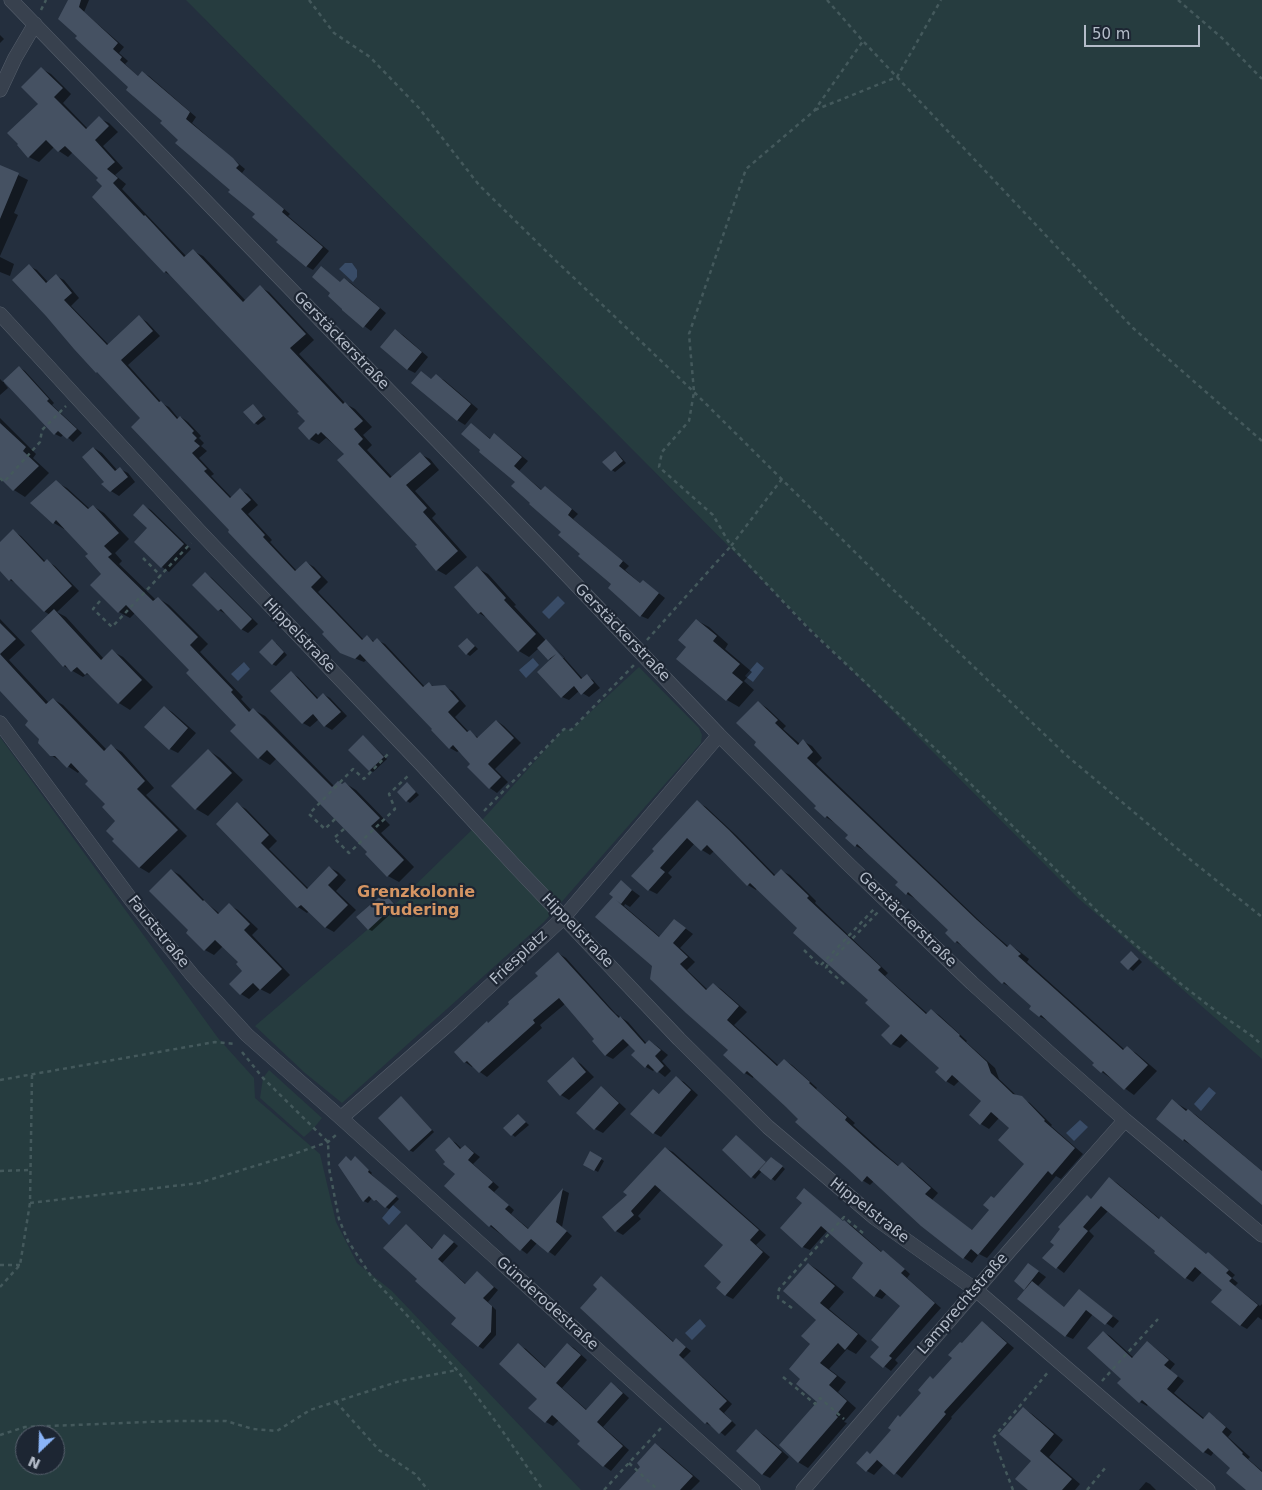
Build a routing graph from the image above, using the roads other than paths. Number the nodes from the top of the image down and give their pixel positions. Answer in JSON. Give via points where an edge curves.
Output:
{"nodes":[{"id":1,"x":11,"y":0,"type":"edge"},
{"id":2,"x":35,"y":24,"type":"junction"},
{"id":3,"x":0,"y":90,"type":"edge"},
{"id":4,"x":0,"y":314,"type":"edge"},
{"id":5,"x":0,"y":724,"type":"edge"},
{"id":6,"x":719,"y":735,"type":"junction"},
{"id":7,"x":564,"y":916,"type":"junction"},
{"id":8,"x":341,"y":1118,"type":"junction"},
{"id":9,"x":1125,"y":1120,"type":"junction"},
{"id":10,"x":1262,"y":1235,"type":"edge"},
{"id":11,"x":976,"y":1290,"type":"junction"},
{"id":12,"x":753,"y":1490,"type":"edge"},
{"id":13,"x":803,"y":1490,"type":"edge"},
{"id":14,"x":1208,"y":1490,"type":"edge"}],
"edges":[{"from":1,"to":2,"type":"street","name":"Gerstäckerstraße"},
{"from":2,"to":3,"type":"street"},
{"from":2,"to":6,"type":"street","name":"Gerstäckerstraße"},
{"from":4,"to":7,"type":"street","name":"Hippelstraße","via":[[201,533]]},
{"from":5,"to":8,"type":"street","name":"Fauststraße","via":[[132,901],[193,976],[247,1035]]},
{"from":6,"to":7,"type":"street","name":"Friesplatz"},
{"from":6,"to":9,"type":"street","name":"Gerstäckerstraße","via":[[972,983]]},
{"from":7,"to":8,"type":"street","name":"Friesplatz"},
{"from":7,"to":11,"type":"street","name":"Hippelstraße","via":[[679,1039],[768,1127],[875,1218]]},
{"from":8,"to":12,"type":"street","name":"Günderodestraße"},
{"from":9,"to":10,"type":"street","name":"Gerstäckerstraße"},
{"from":9,"to":11,"type":"street","name":"Lamprechtstraße"},
{"from":11,"to":13,"type":"street","name":"Lamprechtstraße"},
{"from":11,"to":14,"type":"street","name":"Hippelstraße"}]}
